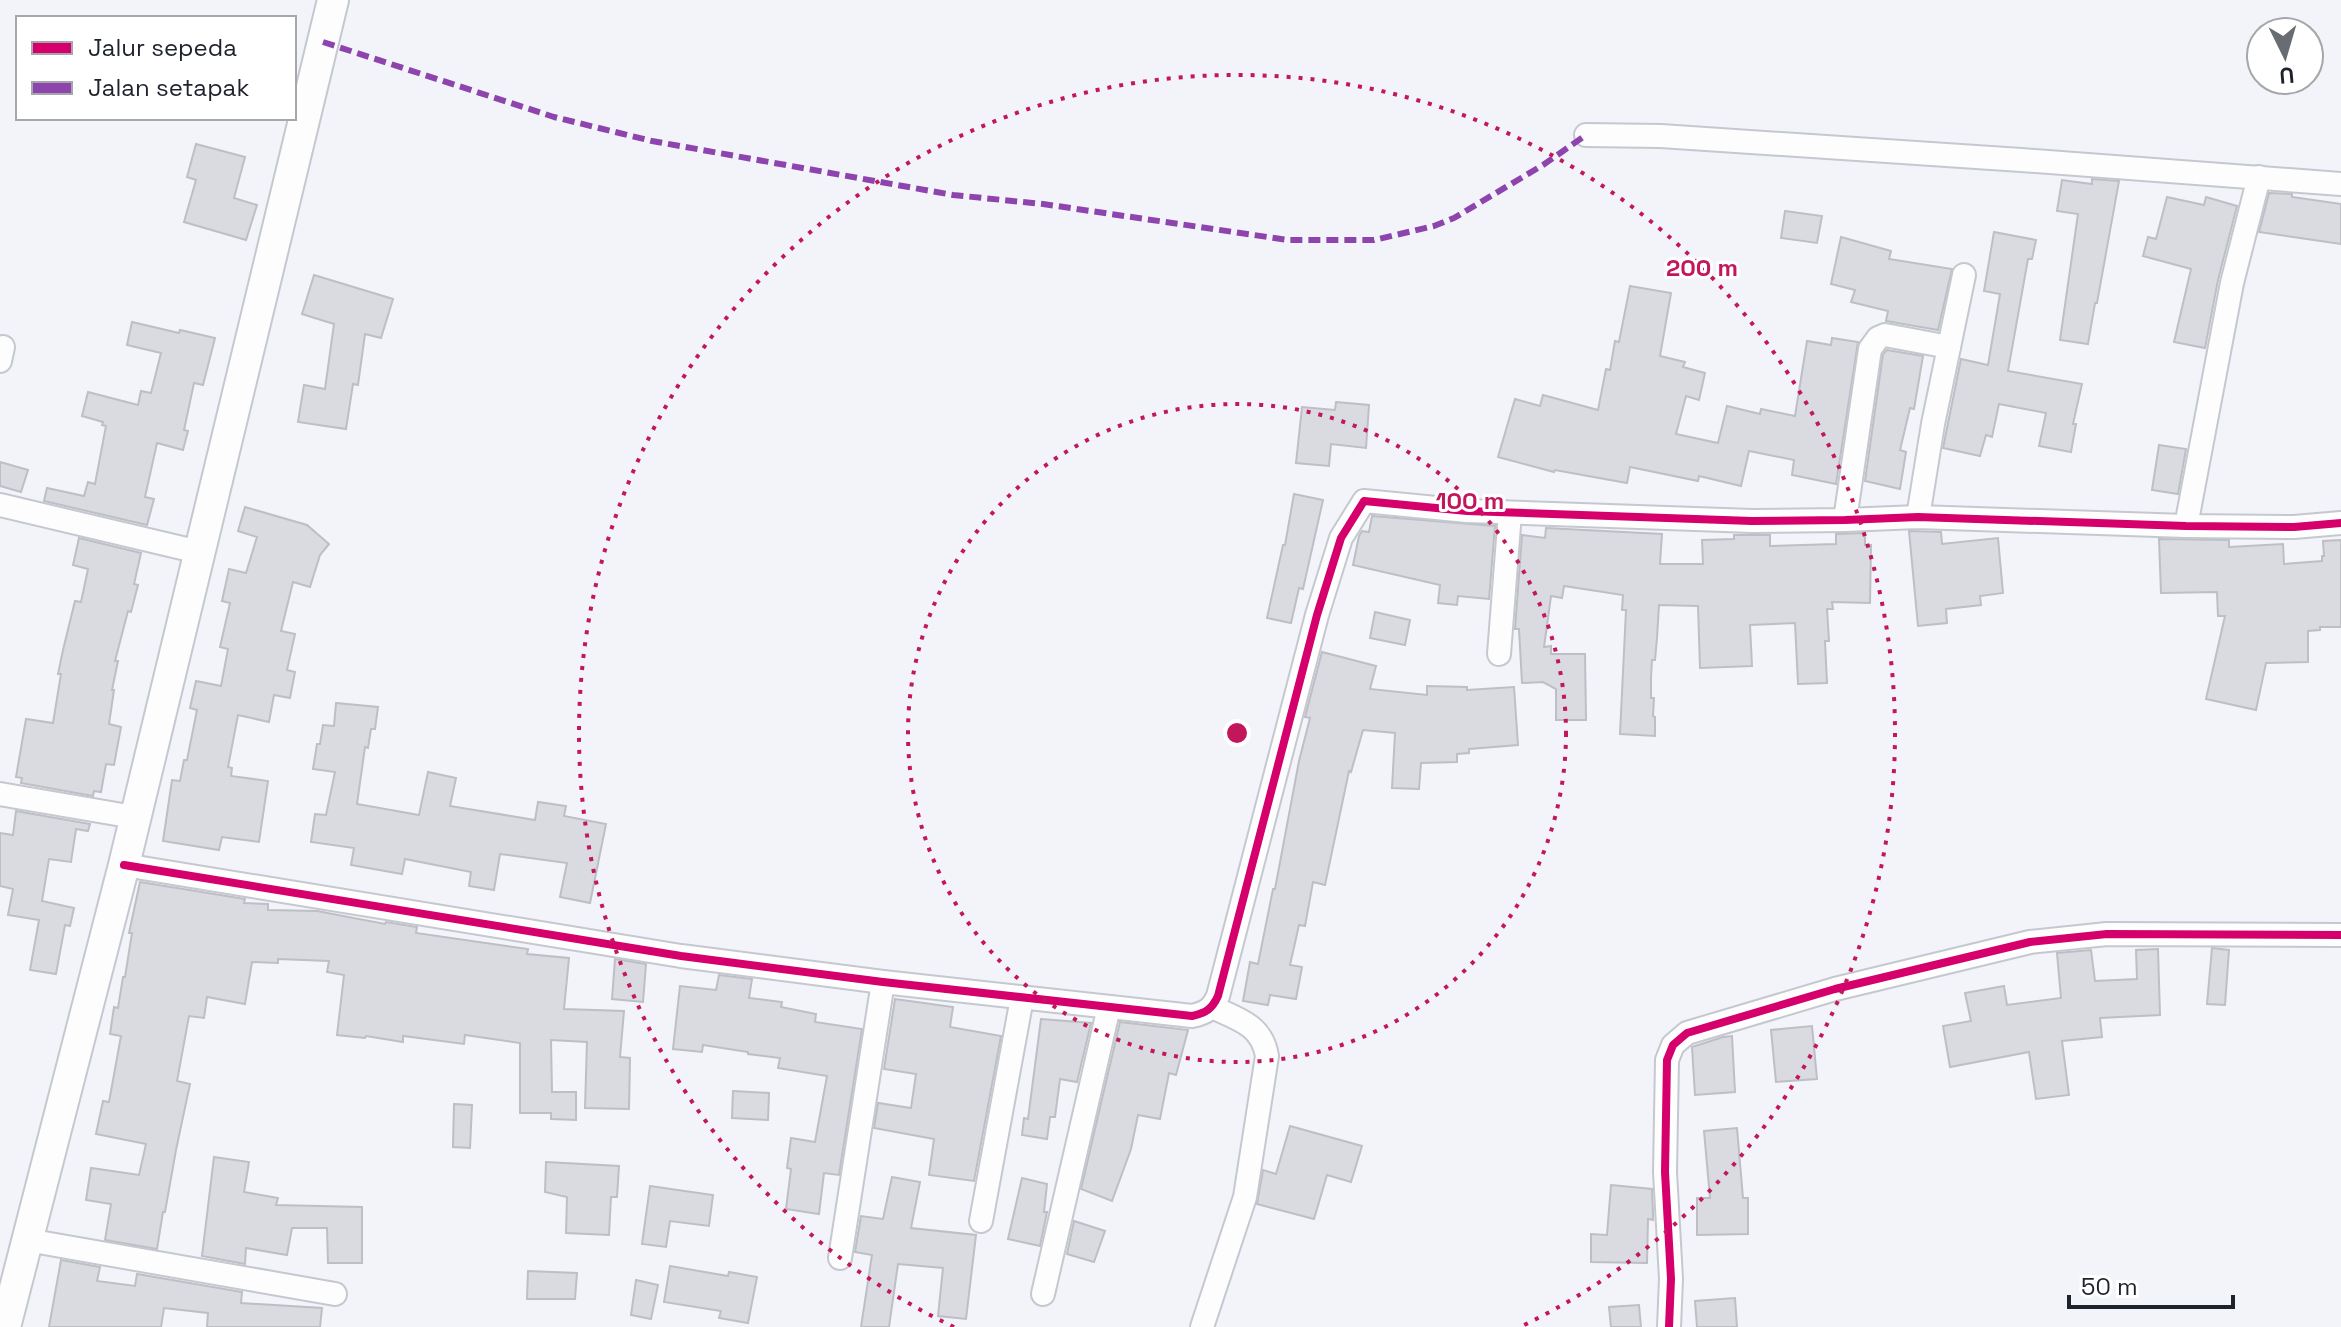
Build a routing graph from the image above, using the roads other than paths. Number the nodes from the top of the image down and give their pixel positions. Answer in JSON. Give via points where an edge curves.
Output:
{"nodes":[{"id":1,"x":333,"y":0,"type":"edge"},
{"id":2,"x":1586,"y":135,"type":"dead end"},
{"id":3,"x":2259,"y":177,"type":"junction"},
{"id":4,"x":2341,"y":184,"type":"edge"},
{"id":5,"x":1964,"y":275,"type":"dead end"},
{"id":6,"x":1949,"y":347,"type":"junction"},
{"id":7,"x":0,"y":505,"type":"edge"},
{"id":8,"x":1510,"y":513,"type":"junction"},
{"id":9,"x":1918,"y":517,"type":"junction"},
{"id":10,"x":1845,"y":520,"type":"junction"},
{"id":11,"x":2341,"y":523,"type":"edge"},
{"id":12,"x":2186,"y":526,"type":"junction"},
{"id":13,"x":199,"y":552,"type":"junction"},
{"id":14,"x":1499,"y":654,"type":"dead end"},
{"id":15,"x":0,"y":794,"type":"edge"},
{"id":16,"x":134,"y":817,"type":"junction"},
{"id":17,"x":124,"y":865,"type":"junction"},
{"id":18,"x":2341,"y":935,"type":"edge"},
{"id":19,"x":883,"y":982,"type":"junction"},
{"id":20,"x":1022,"y":998,"type":"junction"},
{"id":21,"x":1109,"y":1007,"type":"junction"},
{"id":22,"x":1212,"y":1007,"type":"junction"},
{"id":23,"x":981,"y":1221,"type":"dead end"},
{"id":24,"x":27,"y":1240,"type":"junction"},
{"id":25,"x":840,"y":1258,"type":"dead end"},
{"id":26,"x":335,"y":1294,"type":"dead end"},
{"id":27,"x":1043,"y":1294,"type":"dead end"},
{"id":28,"x":5,"y":1327,"type":"edge"},
{"id":29,"x":1202,"y":1327,"type":"edge"},
{"id":30,"x":1669,"y":1327,"type":"edge"}],
"edges":[{"from":1,"to":13,"type":"main road"},
{"from":2,"to":3,"type":"street"},
{"from":3,"to":4,"type":"street"},
{"from":3,"to":12,"type":"street","via":[[2232,283]]},
{"from":5,"to":6,"type":"street"},
{"from":6,"to":9,"type":"street"},
{"from":6,"to":10,"type":"street","via":[[1885,335],[1874,342]]},
{"from":7,"to":13,"type":"street"},
{"from":8,"to":10,"type":"street"},
{"from":8,"to":14,"type":"street"},
{"from":8,"to":22,"type":"street","via":[[1364,501],[1341,538]]},
{"from":9,"to":10,"type":"street"},
{"from":9,"to":12,"type":"street"},
{"from":11,"to":12,"type":"street"},
{"from":13,"to":16,"type":"main road"},
{"from":15,"to":16,"type":"street"},
{"from":16,"to":17,"type":"main road"},
{"from":17,"to":19,"type":"street","via":[[681,956]]},
{"from":17,"to":24,"type":"main road"},
{"from":18,"to":30,"type":"street","via":[[2107,934],[2030,942],[1835,989],[1687,1033],[1673,1045],[1667,1060]]},
{"from":19,"to":20,"type":"street"},
{"from":19,"to":25,"type":"street"},
{"from":20,"to":21,"type":"street"},
{"from":20,"to":23,"type":"street"},
{"from":21,"to":22,"type":"street","via":[[1192,1016]]},
{"from":21,"to":27,"type":"street"},
{"from":22,"to":29,"type":"street","via":[[1257,1031],[1267,1056],[1245,1197]]},
{"from":24,"to":26,"type":"street"},
{"from":24,"to":28,"type":"main road"}]}
